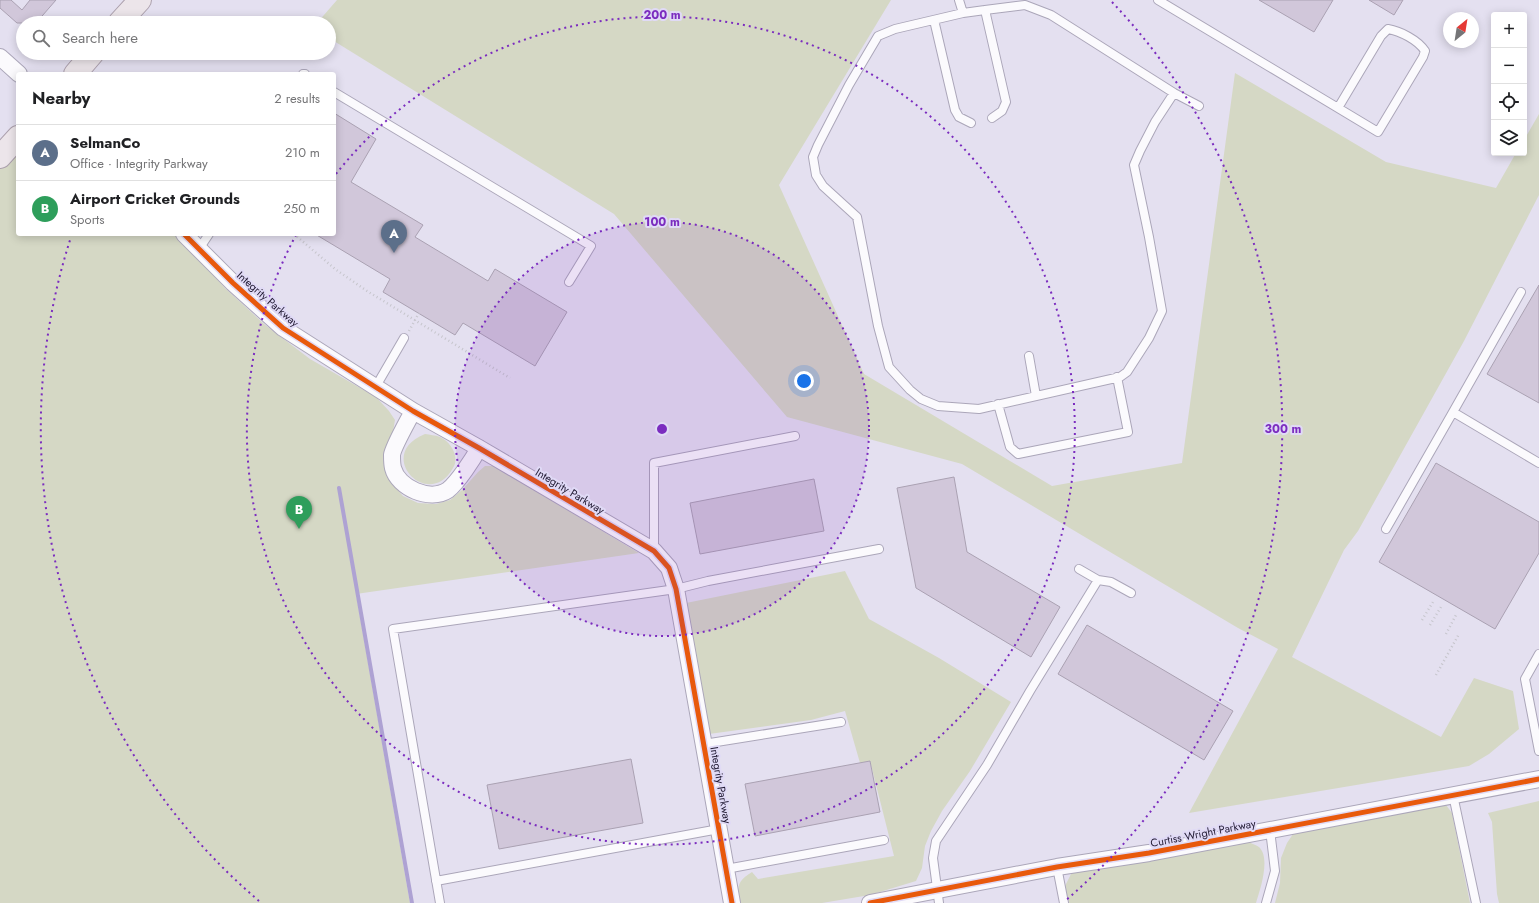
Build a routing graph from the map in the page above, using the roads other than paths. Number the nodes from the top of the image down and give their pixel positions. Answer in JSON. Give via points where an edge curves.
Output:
{"nodes":[{"id":1,"x":140,"y":0,"type":"edge"},
{"id":2,"x":959,"y":0,"type":"edge"},
{"id":3,"x":1158,"y":0,"type":"edge"},
{"id":4,"x":984,"y":10,"type":"junction"},
{"id":5,"x":963,"y":13,"type":"junction"},
{"id":6,"x":126,"y":16,"type":"edge"},
{"id":7,"x":934,"y":20,"type":"junction"},
{"id":8,"x":0,"y":57,"type":"edge"},
{"id":9,"x":87,"y":60,"type":"edge"},
{"id":10,"x":17,"y":72,"type":"edge"},
{"id":11,"x":77,"y":72,"type":"edge"},
{"id":12,"x":336,"y":93,"type":"edge"},
{"id":13,"x":1174,"y":93,"type":"junction"},
{"id":14,"x":1199,"y":106,"type":"dead end"},
{"id":15,"x":1338,"y":108,"type":"junction"},
{"id":16,"x":992,"y":118,"type":"dead end"},
{"id":17,"x":971,"y":123,"type":"dead end"},
{"id":18,"x":16,"y":139,"type":"edge"},
{"id":19,"x":0,"y":157,"type":"edge"},
{"id":20,"x":186,"y":236,"type":"edge"},
{"id":21,"x":209,"y":236,"type":"edge"},
{"id":22,"x":199,"y":249,"type":"junction"},
{"id":23,"x":569,"y":282,"type":"dead end"},
{"id":24,"x":1521,"y":292,"type":"dead end"},
{"id":25,"x":404,"y":338,"type":"road end"},
{"id":26,"x":1029,"y":356,"type":"dead end"},
{"id":27,"x":1117,"y":377,"type":"junction"},
{"id":28,"x":375,"y":388,"type":"junction"},
{"id":29,"x":1036,"y":396,"type":"junction"},
{"id":30,"x":998,"y":404,"type":"junction"},
{"id":31,"x":413,"y":411,"type":"junction"},
{"id":32,"x":1453,"y":412,"type":"junction"},
{"id":33,"x":795,"y":436,"type":"dead end"},
{"id":34,"x":479,"y":448,"type":"junction"},
{"id":35,"x":1539,"y":463,"type":"edge"},
{"id":36,"x":1386,"y":529,"type":"dead end"},
{"id":37,"x":879,"y":549,"type":"dead end"},
{"id":38,"x":654,"y":551,"type":"junction"},
{"id":39,"x":1080,"y":569,"type":"dead end"},
{"id":40,"x":1098,"y":580,"type":"junction"},
{"id":41,"x":676,"y":589,"type":"junction"},
{"id":42,"x":1131,"y":593,"type":"dead end"},
{"id":43,"x":1539,"y":654,"type":"edge"},
{"id":44,"x":841,"y":722,"type":"dead end"},
{"id":45,"x":704,"y":744,"type":"junction"},
{"id":46,"x":1539,"y":751,"type":"edge"},
{"id":47,"x":1539,"y":779,"type":"edge"},
{"id":48,"x":1453,"y":796,"type":"junction"},
{"id":49,"x":719,"y":829,"type":"junction"},
{"id":50,"x":1270,"y":830,"type":"junction"},
{"id":51,"x":884,"y":840,"type":"dead end"},
{"id":52,"x":1058,"y":868,"type":"junction"},
{"id":53,"x":726,"y":869,"type":"junction"},
{"id":54,"x":436,"y":881,"type":"junction"},
{"id":55,"x":938,"y":897,"type":"edge"},
{"id":56,"x":440,"y":903,"type":"edge"},
{"id":57,"x":732,"y":903,"type":"edge"},
{"id":58,"x":870,"y":903,"type":"edge"},
{"id":59,"x":1064,"y":903,"type":"edge"},
{"id":60,"x":1266,"y":903,"type":"edge"},
{"id":61,"x":1476,"y":903,"type":"edge"}],
"edges":[{"from":1,"to":6,"type":"main road"},
{"from":2,"to":5,"type":"lane"},
{"from":3,"to":15,"type":"lane"},
{"from":4,"to":5,"type":"lane"},
{"from":4,"to":13,"type":"lane","via":[[1024,5],[1051,15]]},
{"from":4,"to":16,"type":"lane","via":[[1006,102],[1002,111]]},
{"from":5,"to":7,"type":"lane"},
{"from":7,"to":17,"type":"lane","via":[[955,110],[959,117]]},
{"from":7,"to":30,"type":"lane","via":[[878,36],[849,85],[813,157],[816,174],[823,186],[857,217],[878,326],[889,367],[921,399],[938,406],[979,409]]},
{"from":8,"to":10,"type":"street"},
{"from":9,"to":11,"type":"main road"},
{"from":12,"to":23,"type":"lane","via":[[591,246]]},
{"from":13,"to":14,"type":"lane"},
{"from":13,"to":27,"type":"lane","via":[[1134,166],[1162,311],[1127,372]]},
{"from":15,"to":15,"type":"lane","via":[[1378,132],[1423,57],[1425,51],[1421,45],[1397,31],[1388,29],[1381,36]]},
{"from":18,"to":19,"type":"main road"},
{"from":20,"to":22,"type":"street","name":"Integrity Parkway"},
{"from":21,"to":22,"type":"lane"},
{"from":22,"to":28,"type":"street","name":"Integrity Parkway","via":[[232,283],[283,328]]},
{"from":24,"to":32,"type":"lane"},
{"from":25,"to":28,"type":"lane"},
{"from":26,"to":29,"type":"lane"},
{"from":27,"to":29,"type":"lane"},
{"from":27,"to":30,"type":"lane","via":[[1128,432],[1018,454],[1010,447]]},
{"from":28,"to":31,"type":"street","name":"Integrity Parkway"},
{"from":29,"to":30,"type":"lane"},
{"from":31,"to":34,"type":"street","name":"Integrity Parkway"},
{"from":31,"to":34,"type":"street","via":[[392,454],[393,468],[402,482],[415,491],[430,495],[448,490]]},
{"from":32,"to":35,"type":"lane"},
{"from":32,"to":36,"type":"lane"},
{"from":33,"to":38,"type":"lane","via":[[654,463]]},
{"from":34,"to":38,"type":"street","name":"Integrity Parkway"},
{"from":37,"to":41,"type":"lane"},
{"from":38,"to":41,"type":"street","name":"Integrity Parkway","via":[[669,568]]},
{"from":39,"to":40,"type":"lane"},
{"from":40,"to":42,"type":"lane","via":[[1111,582]]},
{"from":40,"to":55,"type":"lane","via":[[987,765],[936,841],[933,858]]},
{"from":41,"to":45,"type":"street","name":"Integrity Parkway"},
{"from":41,"to":54,"type":"lane","via":[[393,629]]},
{"from":43,"to":46,"type":"lane","via":[[1524,679]]},
{"from":44,"to":45,"type":"lane"},
{"from":45,"to":49,"type":"street","name":"Integrity Parkway"},
{"from":47,"to":48,"type":"street","name":"Curtiss Wright Parkway"},
{"from":48,"to":50,"type":"street","name":"Curtiss Wright Parkway"},
{"from":48,"to":61,"type":"lane"},
{"from":49,"to":53,"type":"street","name":"Integrity Parkway"},
{"from":49,"to":54,"type":"lane"},
{"from":50,"to":52,"type":"street","name":"Curtiss Wright Parkway"},
{"from":50,"to":60,"type":"lane","via":[[1275,871]]},
{"from":51,"to":53,"type":"lane"},
{"from":52,"to":55,"type":"street","name":"Curtiss Wright Parkway"},
{"from":52,"to":59,"type":"lane"},
{"from":53,"to":57,"type":"street","name":"Integrity Parkway"},
{"from":54,"to":56,"type":"lane"},
{"from":55,"to":58,"type":"street","name":"Curtiss Wright Parkway"}]}
